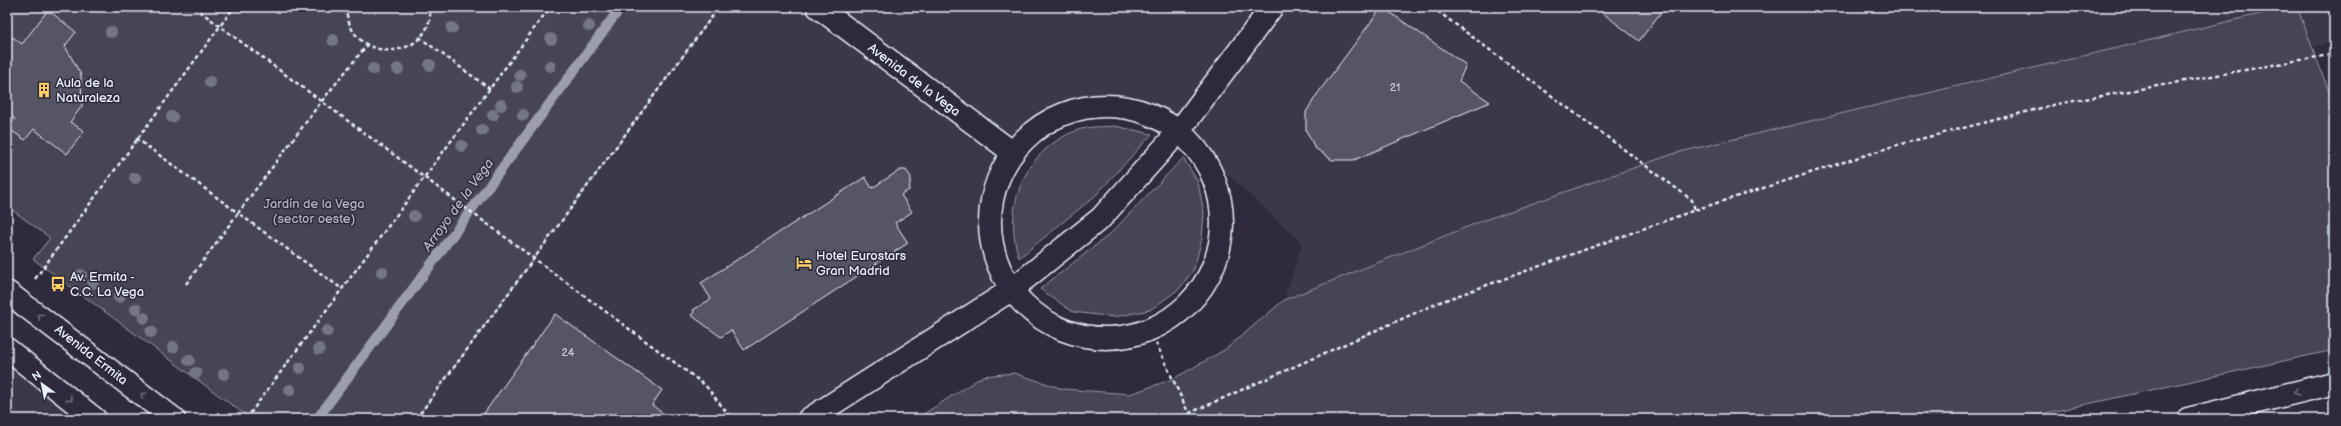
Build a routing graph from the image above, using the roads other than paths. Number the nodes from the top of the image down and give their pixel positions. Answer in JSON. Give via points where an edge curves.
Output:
{"nodes":[{"id":1,"x":818,"y":7,"type":"edge"},
{"id":2,"x":1272,"y":7,"type":"edge"},
{"id":3,"x":1180,"y":131,"type":"junction"},
{"id":4,"x":1012,"y":152,"type":"junction"},
{"id":5,"x":1011,"y":290,"type":"junction"},
{"id":6,"x":13,"y":296,"type":"edge"},
{"id":7,"x":7,"y":349,"type":"edge"},
{"id":8,"x":2334,"y":383,"type":"edge"},
{"id":9,"x":95,"y":419,"type":"edge"},
{"id":10,"x":174,"y":419,"type":"edge"},
{"id":11,"x":809,"y":419,"type":"edge"},
{"id":12,"x":2188,"y":419,"type":"edge"}],
"edges":[{"from":1,"to":4,"type":"main road","name":"Avenida de la Vega"},
{"from":2,"to":3,"type":"main road"},
{"from":3,"to":4,"type":"main road","via":[[1153,114],[1134,109],[1121,106],[1088,107],[1057,116],[1032,132]]},
{"from":3,"to":5,"type":"main road","via":[[1101,218]]},
{"from":3,"to":5,"type":"main road","via":[[1199,151],[1215,180],[1223,209],[1222,241],[1212,269],[1196,295],[1176,314],[1150,330],[1120,338],[1089,338],[1063,330],[1034,314]]},
{"from":4,"to":5,"type":"main road","via":[[997,180],[989,213],[992,248],[1001,274]]},
{"from":5,"to":11,"type":"main road"},
{"from":10,"to":6,"type":"main road","name":"Avenida Ermita","one_way":true},
{"from":7,"to":9,"type":"main road","one_way":true},
{"from":8,"to":12,"type":"main road","one_way":true}]}
